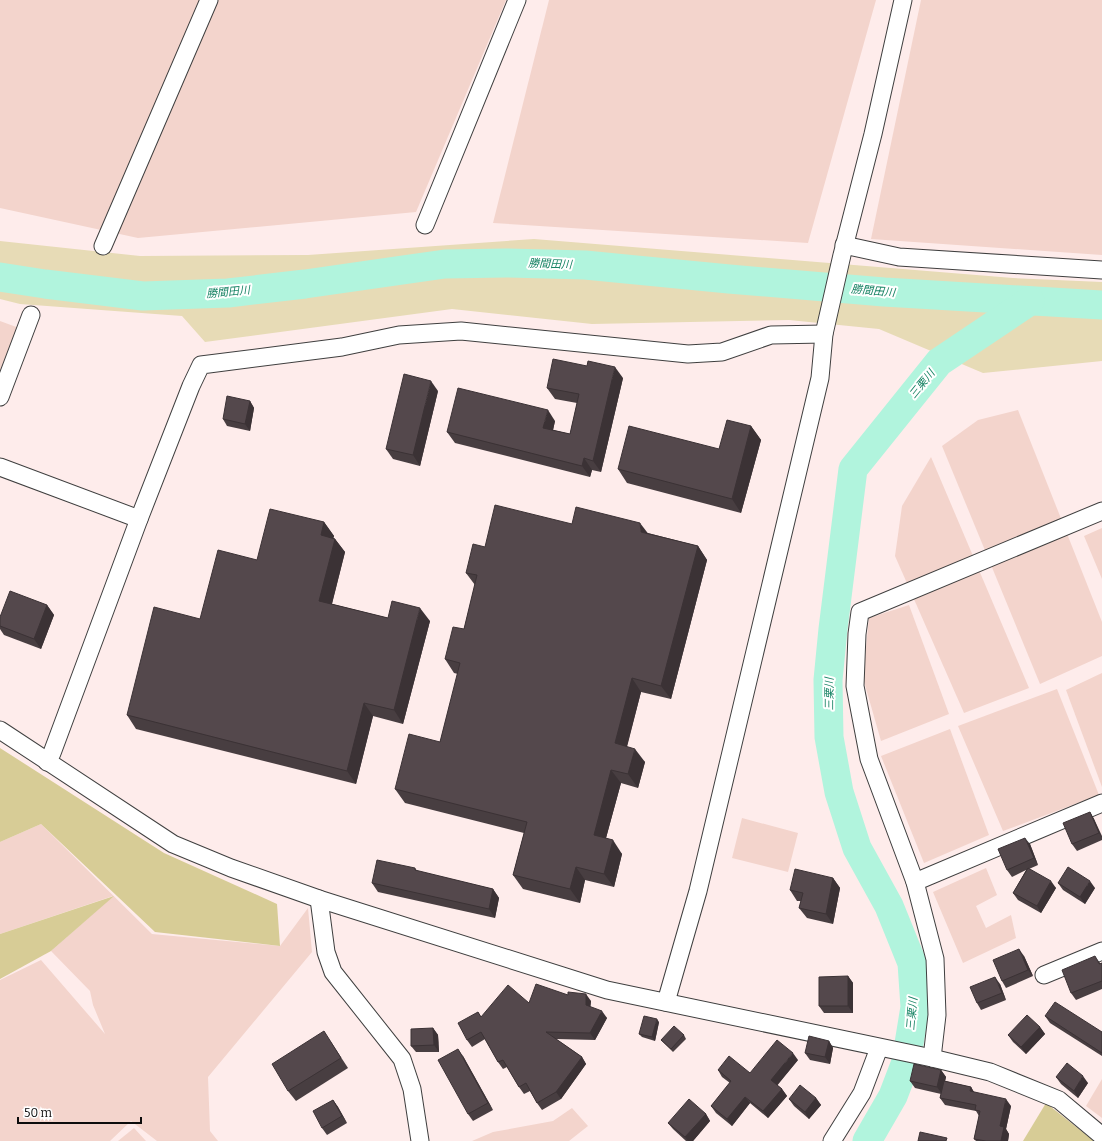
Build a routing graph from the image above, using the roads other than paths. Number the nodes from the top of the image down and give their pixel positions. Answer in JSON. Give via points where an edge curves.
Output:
{"nodes":[{"id":1,"x":209,"y":0,"type":"edge"},
{"id":2,"x":518,"y":0,"type":"edge"},
{"id":3,"x":903,"y":0,"type":"edge"},
{"id":4,"x":425,"y":225,"type":"dead end"},
{"id":5,"x":103,"y":246,"type":"dead end"},
{"id":6,"x":843,"y":250,"type":"junction"},
{"id":7,"x":1102,"y":270,"type":"edge"},
{"id":8,"x":31,"y":315,"type":"dead end"},
{"id":9,"x":825,"y":328,"type":"junction"},
{"id":10,"x":0,"y":397,"type":"edge"},
{"id":11,"x":0,"y":466,"type":"edge"},
{"id":12,"x":1102,"y":511,"type":"edge"},
{"id":13,"x":139,"y":519,"type":"junction"},
{"id":14,"x":0,"y":730,"type":"edge"},
{"id":15,"x":47,"y":762,"type":"junction"},
{"id":16,"x":1102,"y":803,"type":"edge"},
{"id":17,"x":915,"y":882,"type":"junction"},
{"id":18,"x":319,"y":899,"type":"junction"},
{"id":19,"x":1102,"y":951,"type":"edge"},
{"id":20,"x":1044,"y":975,"type":"dead end"},
{"id":21,"x":666,"y":1002,"type":"junction"},
{"id":22,"x":879,"y":1048,"type":"junction"},
{"id":23,"x":932,"y":1058,"type":"junction"},
{"id":24,"x":1102,"y":1136,"type":"edge"},
{"id":25,"x":420,"y":1141,"type":"edge"},
{"id":26,"x":832,"y":1141,"type":"edge"}],
"edges":[{"from":1,"to":5,"type":"street"},
{"from":2,"to":4,"type":"street"},
{"from":3,"to":6,"type":"street","via":[[873,134]]},
{"from":6,"to":7,"type":"street","via":[[900,258]]},
{"from":6,"to":9,"type":"street"},
{"from":8,"to":10,"type":"street"},
{"from":9,"to":13,"type":"street","via":[[771,335],[722,352],[688,354],[461,331],[399,335],[342,347],[201,365]]},
{"from":9,"to":21,"type":"street","via":[[820,378],[698,891]]},
{"from":11,"to":13,"type":"street"},
{"from":12,"to":17,"type":"street","via":[[860,612],[855,686],[869,759]]},
{"from":13,"to":15,"type":"street"},
{"from":14,"to":15,"type":"street"},
{"from":15,"to":18,"type":"street","via":[[173,844],[231,868]]},
{"from":16,"to":17,"type":"street"},
{"from":17,"to":23,"type":"street","via":[[936,959],[937,1015]]},
{"from":18,"to":21,"type":"street","via":[[607,990]]},
{"from":18,"to":25,"type":"street","via":[[326,952],[333,972],[402,1059],[412,1089]]},
{"from":19,"to":20,"type":"street"},
{"from":21,"to":22,"type":"street"},
{"from":22,"to":23,"type":"street"},
{"from":22,"to":26,"type":"street","via":[[862,1094]]},
{"from":23,"to":24,"type":"street","via":[[990,1072],[1059,1100]]}]}
